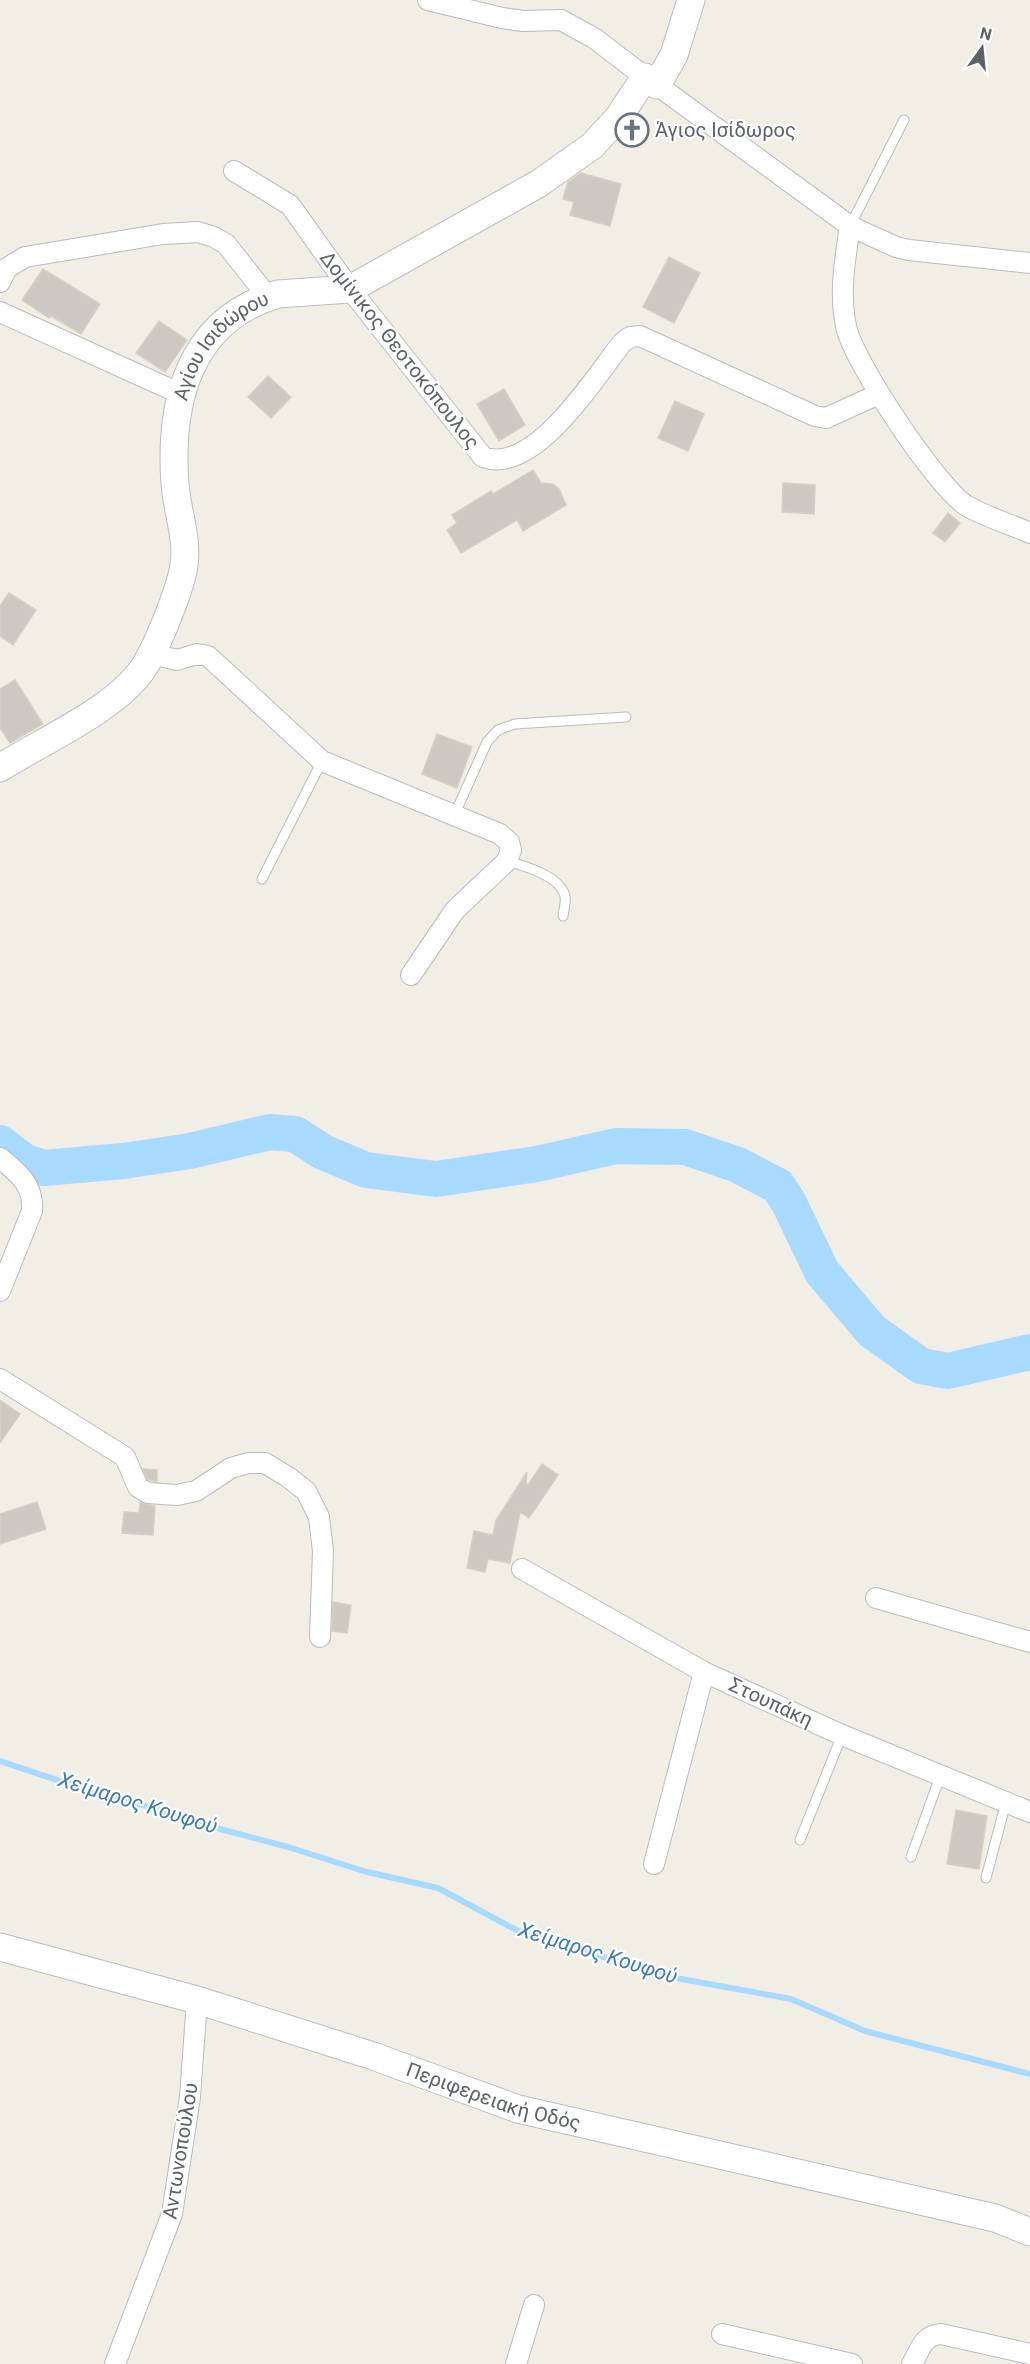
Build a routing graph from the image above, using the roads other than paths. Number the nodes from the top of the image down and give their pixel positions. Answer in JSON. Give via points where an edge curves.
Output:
{"nodes":[{"id":1,"x":428,"y":0,"type":"edge"},
{"id":2,"x":691,"y":0,"type":"edge"},
{"id":3,"x":651,"y":81,"type":"junction"},
{"id":4,"x":904,"y":120,"type":"dead end"},
{"id":5,"x":234,"y":171,"type":"dead end"},
{"id":6,"x":850,"y":226,"type":"junction"},
{"id":7,"x":1030,"y":263,"type":"edge"},
{"id":8,"x":0,"y":282,"type":"edge"},
{"id":9,"x":350,"y":289,"type":"junction"},
{"id":10,"x":268,"y":297,"type":"junction"},
{"id":11,"x":0,"y":312,"type":"edge"},
{"id":12,"x":181,"y":394,"type":"junction"},
{"id":13,"x":879,"y":394,"type":"junction"},
{"id":14,"x":1030,"y":533,"type":"edge"},
{"id":15,"x":152,"y":654,"type":"junction"},
{"id":16,"x":626,"y":717,"type":"dead end"},
{"id":17,"x":322,"y":761,"type":"junction"},
{"id":18,"x":0,"y":768,"type":"edge"},
{"id":19,"x":454,"y":816,"type":"junction"},
{"id":20,"x":507,"y":861,"type":"junction"},
{"id":21,"x":262,"y":879,"type":"dead end"},
{"id":22,"x":563,"y":916,"type":"dead end"},
{"id":23,"x":411,"y":975,"type":"dead end"},
{"id":24,"x":0,"y":1158,"type":"edge"},
{"id":25,"x":0,"y":1292,"type":"edge"},
{"id":26,"x":0,"y":1379,"type":"edge"},
{"id":27,"x":522,"y":1569,"type":"dead end"},
{"id":28,"x":876,"y":1598,"type":"dead end"},
{"id":29,"x":320,"y":1637,"type":"dead end"},
{"id":30,"x":1030,"y":1642,"type":"edge"},
{"id":31,"x":704,"y":1671,"type":"junction"},
{"id":32,"x":842,"y":1735,"type":"junction"},
{"id":33,"x":941,"y":1774,"type":"junction"},
{"id":34,"x":1006,"y":1802,"type":"junction"},
{"id":35,"x":1030,"y":1812,"type":"edge"},
{"id":36,"x":800,"y":1840,"type":"dead end"},
{"id":37,"x":911,"y":1857,"type":"dead end"},
{"id":38,"x":654,"y":1864,"type":"dead end"},
{"id":39,"x":986,"y":1878,"type":"dead end"},
{"id":40,"x":0,"y":1947,"type":"edge"},
{"id":41,"x":197,"y":2000,"type":"junction"},
{"id":42,"x":995,"y":2218,"type":"junction"},
{"id":43,"x":1030,"y":2220,"type":"edge"},
{"id":44,"x":1030,"y":2232,"type":"edge"},
{"id":45,"x":534,"y":2306,"type":"dead end"},
{"id":46,"x":722,"y":2334,"type":"dead end"},
{"id":47,"x":1030,"y":2354,"type":"edge"},
{"id":48,"x":115,"y":2364,"type":"edge"},
{"id":49,"x":516,"y":2364,"type":"edge"},
{"id":50,"x":852,"y":2364,"type":"edge"},
{"id":51,"x":912,"y":2364,"type":"edge"}],
"edges":[{"from":1,"to":3,"type":"street","via":[[502,18],[561,20],[594,38]]},
{"from":2,"to":3,"type":"street","name":"Αγίου Ισιδώρου","via":[[674,54]]},
{"from":3,"to":6,"type":"street"},
{"from":3,"to":9,"type":"street","name":"Αγίου Ισιδώρου","via":[[581,155],[538,184]]},
{"from":4,"to":6,"type":"lane"},
{"from":5,"to":9,"type":"street","name":"Δομίνικος Θεοτοκόπουλος","via":[[290,205]]},
{"from":6,"to":7,"type":"street","via":[[909,250]]},
{"from":6,"to":13,"type":"street","via":[[844,286],[846,328]]},
{"from":8,"to":10,"type":"street","via":[[7,268],[25,257],[163,234],[198,232],[226,244]]},
{"from":9,"to":10,"type":"street","name":"Αγίου Ισιδώρου"},
{"from":9,"to":13,"type":"street","name":"Δομίνικος Θεοτοκόπουλος","via":[[483,457],[492,460],[504,460],[547,436],[630,337],[640,336],[815,416],[826,418]]},
{"from":10,"to":12,"type":"street","name":"Αγίου Ισιδώρου","via":[[215,329],[188,371]]},
{"from":11,"to":12,"type":"street"},
{"from":12,"to":15,"type":"street","name":"Αγίου Ισιδώρου","via":[[174,461],[185,564]]},
{"from":13,"to":14,"type":"street","via":[[950,492],[967,506]]},
{"from":15,"to":17,"type":"street","via":[[177,660],[198,654],[208,656]]},
{"from":15,"to":18,"type":"street","name":"Αγίου Ισιδώρου","via":[[133,681],[112,700]]},
{"from":16,"to":19,"type":"lane","via":[[515,724],[498,730],[487,742]]},
{"from":17,"to":19,"type":"street"},
{"from":17,"to":21,"type":"lane"},
{"from":19,"to":20,"type":"street","via":[[500,834],[509,842]]},
{"from":20,"to":22,"type":"lane","via":[[531,868],[558,884],[566,897]]},
{"from":20,"to":23,"type":"street","via":[[455,910]]},
{"from":24,"to":25,"type":"street","via":[[28,1184],[33,1201]]},
{"from":26,"to":29,"type":"street","via":[[125,1457],[138,1487],[148,1493],[177,1495],[196,1491],[231,1468],[265,1462],[306,1491],[319,1517],[323,1551]]},
{"from":27,"to":31,"type":"street","name":"Στουπάκη"},
{"from":28,"to":30,"type":"street"},
{"from":31,"to":32,"type":"street","name":"Στουπάκη"},
{"from":31,"to":38,"type":"street"},
{"from":32,"to":33,"type":"street","name":"Στουπάκη"},
{"from":32,"to":36,"type":"lane"},
{"from":33,"to":34,"type":"street","name":"Στουπάκη"},
{"from":33,"to":37,"type":"lane"},
{"from":34,"to":35,"type":"street","name":"Στουπάκη"},
{"from":34,"to":39,"type":"lane"},
{"from":40,"to":41,"type":"street","name":"Περιφερειακή Οδός"},
{"from":41,"to":42,"type":"street","name":"Περιφερειακή Οδός","via":[[373,2056],[518,2109]]},
{"from":41,"to":48,"type":"street","name":"Αντωνοπούλου","via":[[190,2097],[172,2214]]},
{"from":42,"to":43,"type":"street","name":"Περιφερειακή Οδός"},
{"from":42,"to":44,"type":"street","name":"Περιφερειακή Οδός"},
{"from":45,"to":49,"type":"street"},
{"from":46,"to":50,"type":"street"},
{"from":47,"to":51,"type":"street","via":[[941,2334],[926,2339]]}]}
